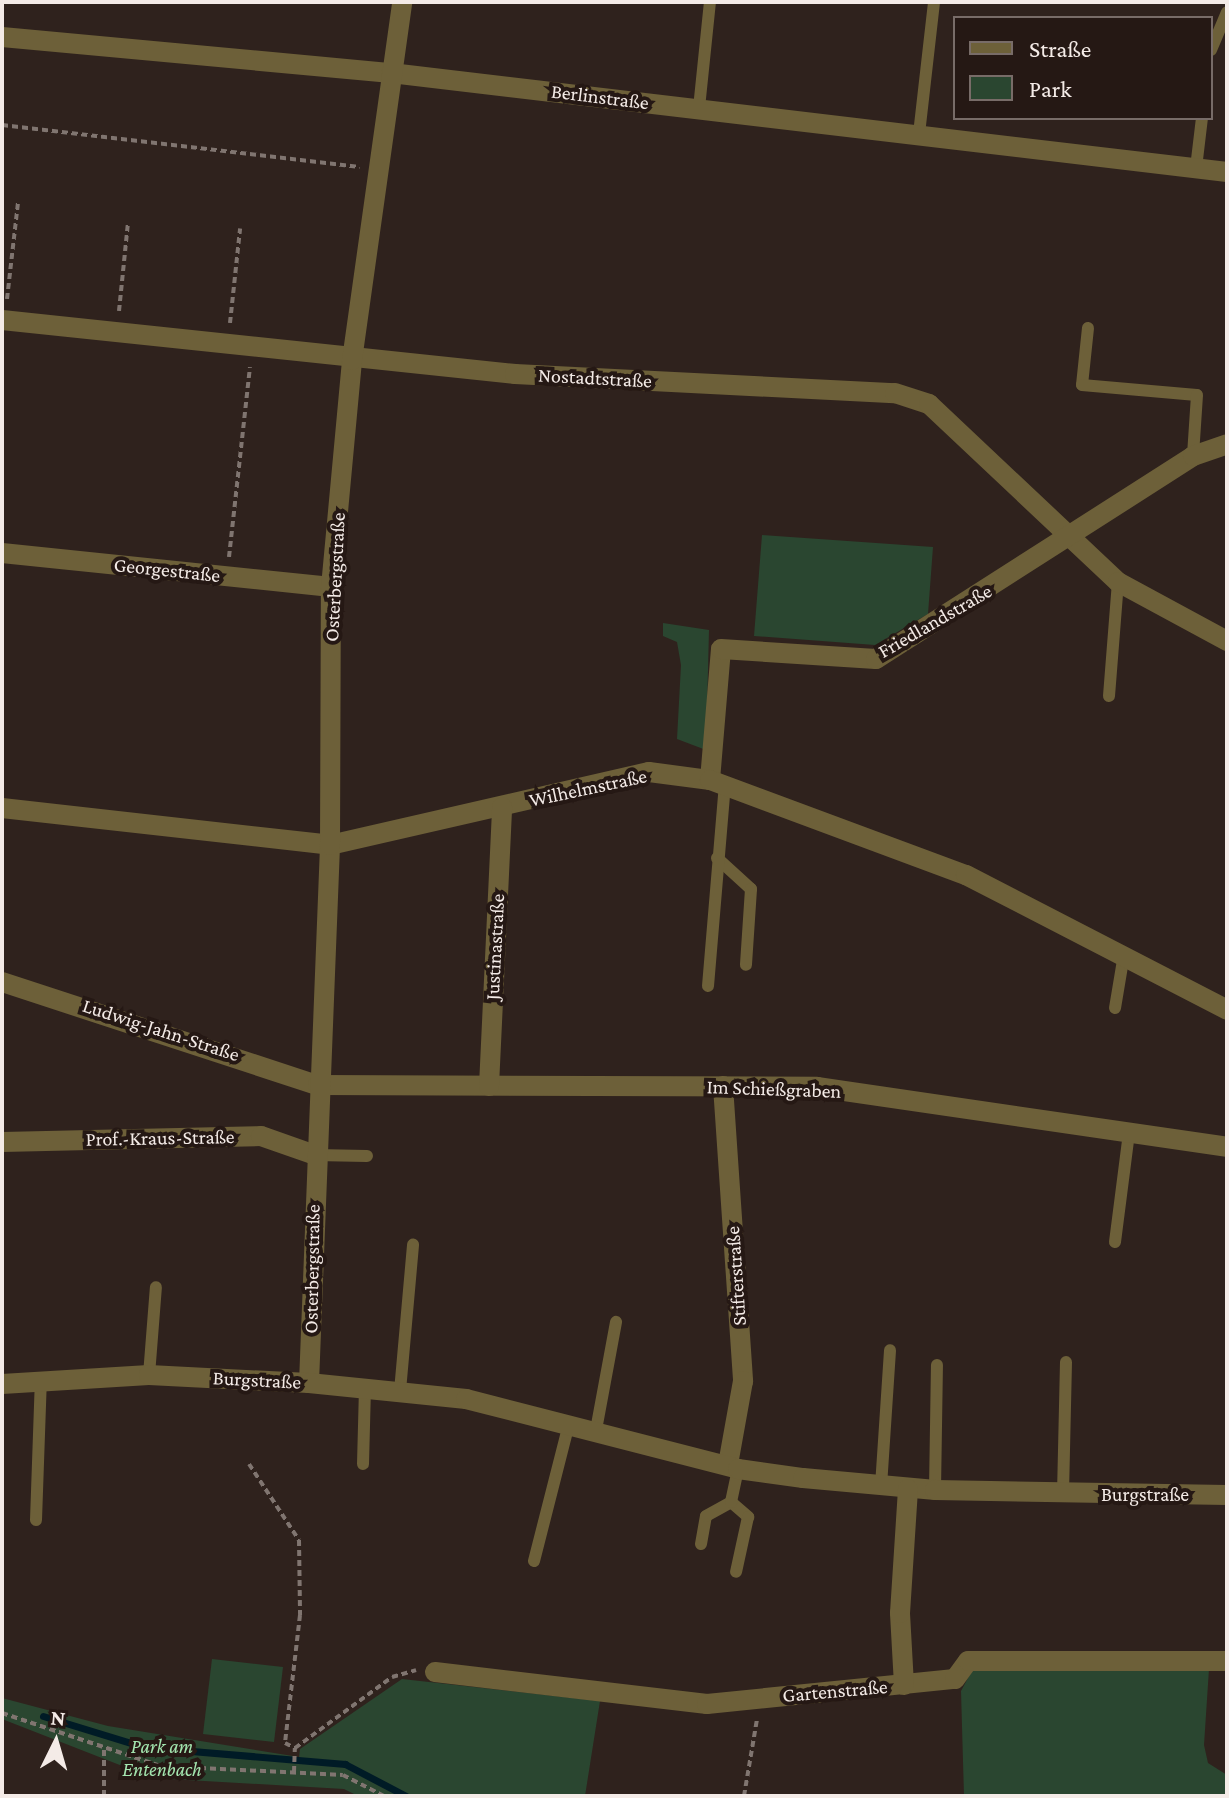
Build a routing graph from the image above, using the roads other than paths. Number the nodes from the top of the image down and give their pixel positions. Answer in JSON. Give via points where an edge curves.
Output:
{"nodes":[{"id":1,"x":402,"y":2,"type":"edge"},
{"id":2,"x":710,"y":2,"type":"edge"},
{"id":3,"x":934,"y":2,"type":"edge"},
{"id":4,"x":1227,"y":12,"type":"edge"},
{"id":5,"x":2,"y":37,"type":"edge"},
{"id":6,"x":1213,"y":45,"type":"edge"},
{"id":7,"x":391,"y":73,"type":"junction"},
{"id":8,"x":699,"y":108,"type":"junction"},
{"id":9,"x":1202,"y":120,"type":"edge"},
{"id":10,"x":919,"y":134,"type":"junction"},
{"id":11,"x":1196,"y":168,"type":"junction"},
{"id":12,"x":1227,"y":172,"type":"edge"},
{"id":13,"x":3,"y":320,"type":"edge"},
{"id":14,"x":1088,"y":328,"type":"dead end"},
{"id":15,"x":352,"y":360,"type":"junction"},
{"id":16,"x":1227,"y":444,"type":"edge"},
{"id":17,"x":1193,"y":456,"type":"junction"},
{"id":18,"x":1075,"y":538,"type":"junction"},
{"id":19,"x":2,"y":553,"type":"edge"},
{"id":20,"x":1118,"y":582,"type":"junction"},
{"id":21,"x":331,"y":587,"type":"junction"},
{"id":22,"x":1227,"y":641,"type":"edge"},
{"id":23,"x":1109,"y":696,"type":"dead end"},
{"id":24,"x":718,"y":783,"type":"junction"},
{"id":25,"x":502,"y":807,"type":"junction"},
{"id":26,"x":2,"y":808,"type":"edge"},
{"id":27,"x":330,"y":845,"type":"junction"},
{"id":28,"x":717,"y":858,"type":"junction"},
{"id":29,"x":1124,"y":954,"type":"junction"},
{"id":30,"x":746,"y":965,"type":"dead end"},
{"id":31,"x":2,"y":982,"type":"edge"},
{"id":32,"x":708,"y":986,"type":"dead end"},
{"id":33,"x":1115,"y":1008,"type":"dead end"},
{"id":34,"x":1227,"y":1010,"type":"edge"},
{"id":35,"x":318,"y":1085,"type":"junction"},
{"id":36,"x":489,"y":1086,"type":"junction"},
{"id":37,"x":723,"y":1086,"type":"junction"},
{"id":38,"x":1129,"y":1133,"type":"junction"},
{"id":39,"x":2,"y":1142,"type":"edge"},
{"id":40,"x":1227,"y":1147,"type":"edge"},
{"id":41,"x":315,"y":1155,"type":"junction"},
{"id":42,"x":367,"y":1156,"type":"dead end"},
{"id":43,"x":1115,"y":1242,"type":"dead end"},
{"id":44,"x":413,"y":1245,"type":"dead end"},
{"id":45,"x":156,"y":1287,"type":"dead end"},
{"id":46,"x":616,"y":1322,"type":"dead end"},
{"id":47,"x":890,"y":1350,"type":"dead end"},
{"id":48,"x":1066,"y":1362,"type":"dead end"},
{"id":49,"x":937,"y":1365,"type":"dead end"},
{"id":50,"x":149,"y":1375,"type":"junction"},
{"id":51,"x":41,"y":1380,"type":"junction"},
{"id":52,"x":309,"y":1383,"type":"junction"},
{"id":53,"x":2,"y":1384,"type":"edge"},
{"id":54,"x":365,"y":1389,"type":"junction"},
{"id":55,"x":400,"y":1391,"type":"junction"},
{"id":56,"x":569,"y":1424,"type":"junction"},
{"id":57,"x":596,"y":1430,"type":"junction"},
{"id":58,"x":363,"y":1464,"type":"dead end"},
{"id":59,"x":733,"y":1466,"type":"junction"},
{"id":60,"x":881,"y":1486,"type":"junction"},
{"id":61,"x":908,"y":1489,"type":"junction"},
{"id":62,"x":935,"y":1490,"type":"junction"},
{"id":63,"x":1063,"y":1494,"type":"junction"},
{"id":64,"x":1227,"y":1495,"type":"edge"},
{"id":65,"x":731,"y":1502,"type":"junction"},
{"id":66,"x":36,"y":1520,"type":"dead end"},
{"id":67,"x":701,"y":1544,"type":"dead end"},
{"id":68,"x":534,"y":1561,"type":"dead end"},
{"id":69,"x":736,"y":1572,"type":"dead end"},
{"id":70,"x":1227,"y":1661,"type":"edge"},
{"id":71,"x":435,"y":1672,"type":"road end"},
{"id":72,"x":904,"y":1685,"type":"junction"}],
"edges":[{"from":1,"to":7,"type":"street","name":"Osterbergstraße"},
{"from":2,"to":8,"type":"lane"},
{"from":3,"to":10,"type":"lane"},
{"from":4,"to":6,"type":"lane"},
{"from":5,"to":7,"type":"street","name":"Berlinstraße"},
{"from":7,"to":8,"type":"street","name":"Berlinstraße"},
{"from":7,"to":15,"type":"street","name":"Osterbergstraße"},
{"from":8,"to":10,"type":"street","name":"Berlinstraße"},
{"from":9,"to":11,"type":"lane"},
{"from":10,"to":11,"type":"street","name":"Berlinstraße"},
{"from":11,"to":12,"type":"street","name":"Berlinstraße"},
{"from":13,"to":15,"type":"street","name":"Nostadtstraße"},
{"from":14,"to":17,"type":"lane","via":[[1082,385],[1197,395]]},
{"from":15,"to":18,"type":"street","name":"Nostadtstraße","via":[[895,393],[929,404]]},
{"from":15,"to":21,"type":"street","name":"Osterbergstraße"},
{"from":16,"to":17,"type":"street","name":"Friedlandstraße"},
{"from":17,"to":18,"type":"street","name":"Friedlandstraße"},
{"from":18,"to":20,"type":"street","name":"Nostadtstraße"},
{"from":18,"to":24,"type":"street","name":"Friedlandstraße","via":[[876,659],[721,649]]},
{"from":19,"to":21,"type":"street","name":"Georgestraße"},
{"from":20,"to":22,"type":"street","name":"Nostadtstraße"},
{"from":20,"to":23,"type":"lane"},
{"from":21,"to":27,"type":"street","name":"Osterbergstraße"},
{"from":24,"to":25,"type":"street","name":"Wilhelmstraße","via":[[649,772]]},
{"from":24,"to":28,"type":"lane"},
{"from":24,"to":29,"type":"street","name":"Wilhelmstraße","via":[[966,875]]},
{"from":25,"to":27,"type":"street","name":"Wilhelmstraße"},
{"from":25,"to":36,"type":"street","name":"Justinastraße"},
{"from":26,"to":27,"type":"street","name":"Wilhelmstraße"},
{"from":27,"to":35,"type":"street","name":"Osterbergstraße"},
{"from":28,"to":30,"type":"lane","via":[[751,889]]},
{"from":28,"to":32,"type":"lane"},
{"from":29,"to":33,"type":"lane"},
{"from":29,"to":34,"type":"street","name":"Wilhelmstraße"},
{"from":31,"to":35,"type":"street","name":"Ludwig-Jahn-Straße"},
{"from":35,"to":36,"type":"street","name":"Im Schießgraben"},
{"from":35,"to":41,"type":"street","name":"Osterbergstraße"},
{"from":36,"to":37,"type":"street","name":"Im Schießgraben"},
{"from":37,"to":38,"type":"street","name":"Im Schießgraben","via":[[817,1087]]},
{"from":37,"to":59,"type":"street","name":"Stifterstraße","via":[[743,1381]]},
{"from":38,"to":40,"type":"street","name":"Im Schießgraben"},
{"from":38,"to":43,"type":"lane"},
{"from":39,"to":41,"type":"street","name":"Prof.-Kraus-Straße","via":[[261,1136]]},
{"from":41,"to":42,"type":"lane"},
{"from":41,"to":52,"type":"street","name":"Osterbergstraße"},
{"from":44,"to":55,"type":"lane"},
{"from":45,"to":50,"type":"lane"},
{"from":46,"to":57,"type":"lane"},
{"from":47,"to":60,"type":"lane"},
{"from":48,"to":63,"type":"lane"},
{"from":49,"to":62,"type":"lane"},
{"from":50,"to":51,"type":"street","name":"Burgstraße"},
{"from":50,"to":52,"type":"street","name":"Burgstraße"},
{"from":51,"to":53,"type":"street","name":"Burgstraße"},
{"from":51,"to":66,"type":"lane"},
{"from":52,"to":54,"type":"street","name":"Burgstraße"},
{"from":54,"to":55,"type":"street","name":"Burgstraße"},
{"from":54,"to":58,"type":"lane"},
{"from":55,"to":56,"type":"street","name":"Burgstraße"},
{"from":56,"to":57,"type":"street","name":"Burgstraße"},
{"from":56,"to":68,"type":"lane"},
{"from":57,"to":59,"type":"street","name":"Burgstraße"},
{"from":59,"to":60,"type":"street","name":"Burgstraße"},
{"from":59,"to":65,"type":"lane"},
{"from":60,"to":61,"type":"street","name":"Burgstraße"},
{"from":61,"to":62,"type":"street","name":"Burgstraße"},
{"from":61,"to":72,"type":"street","via":[[900,1613]]},
{"from":62,"to":63,"type":"street","name":"Burgstraße"},
{"from":63,"to":64,"type":"street","name":"Burgstraße"},
{"from":65,"to":67,"type":"lane","via":[[706,1516]]},
{"from":65,"to":69,"type":"lane","via":[[748,1517]]},
{"from":70,"to":72,"type":"street","name":"Gartenstraße","via":[[968,1661],[955,1679]]},
{"from":71,"to":72,"type":"street","name":"Gartenstraße","via":[[707,1704]]}]}
